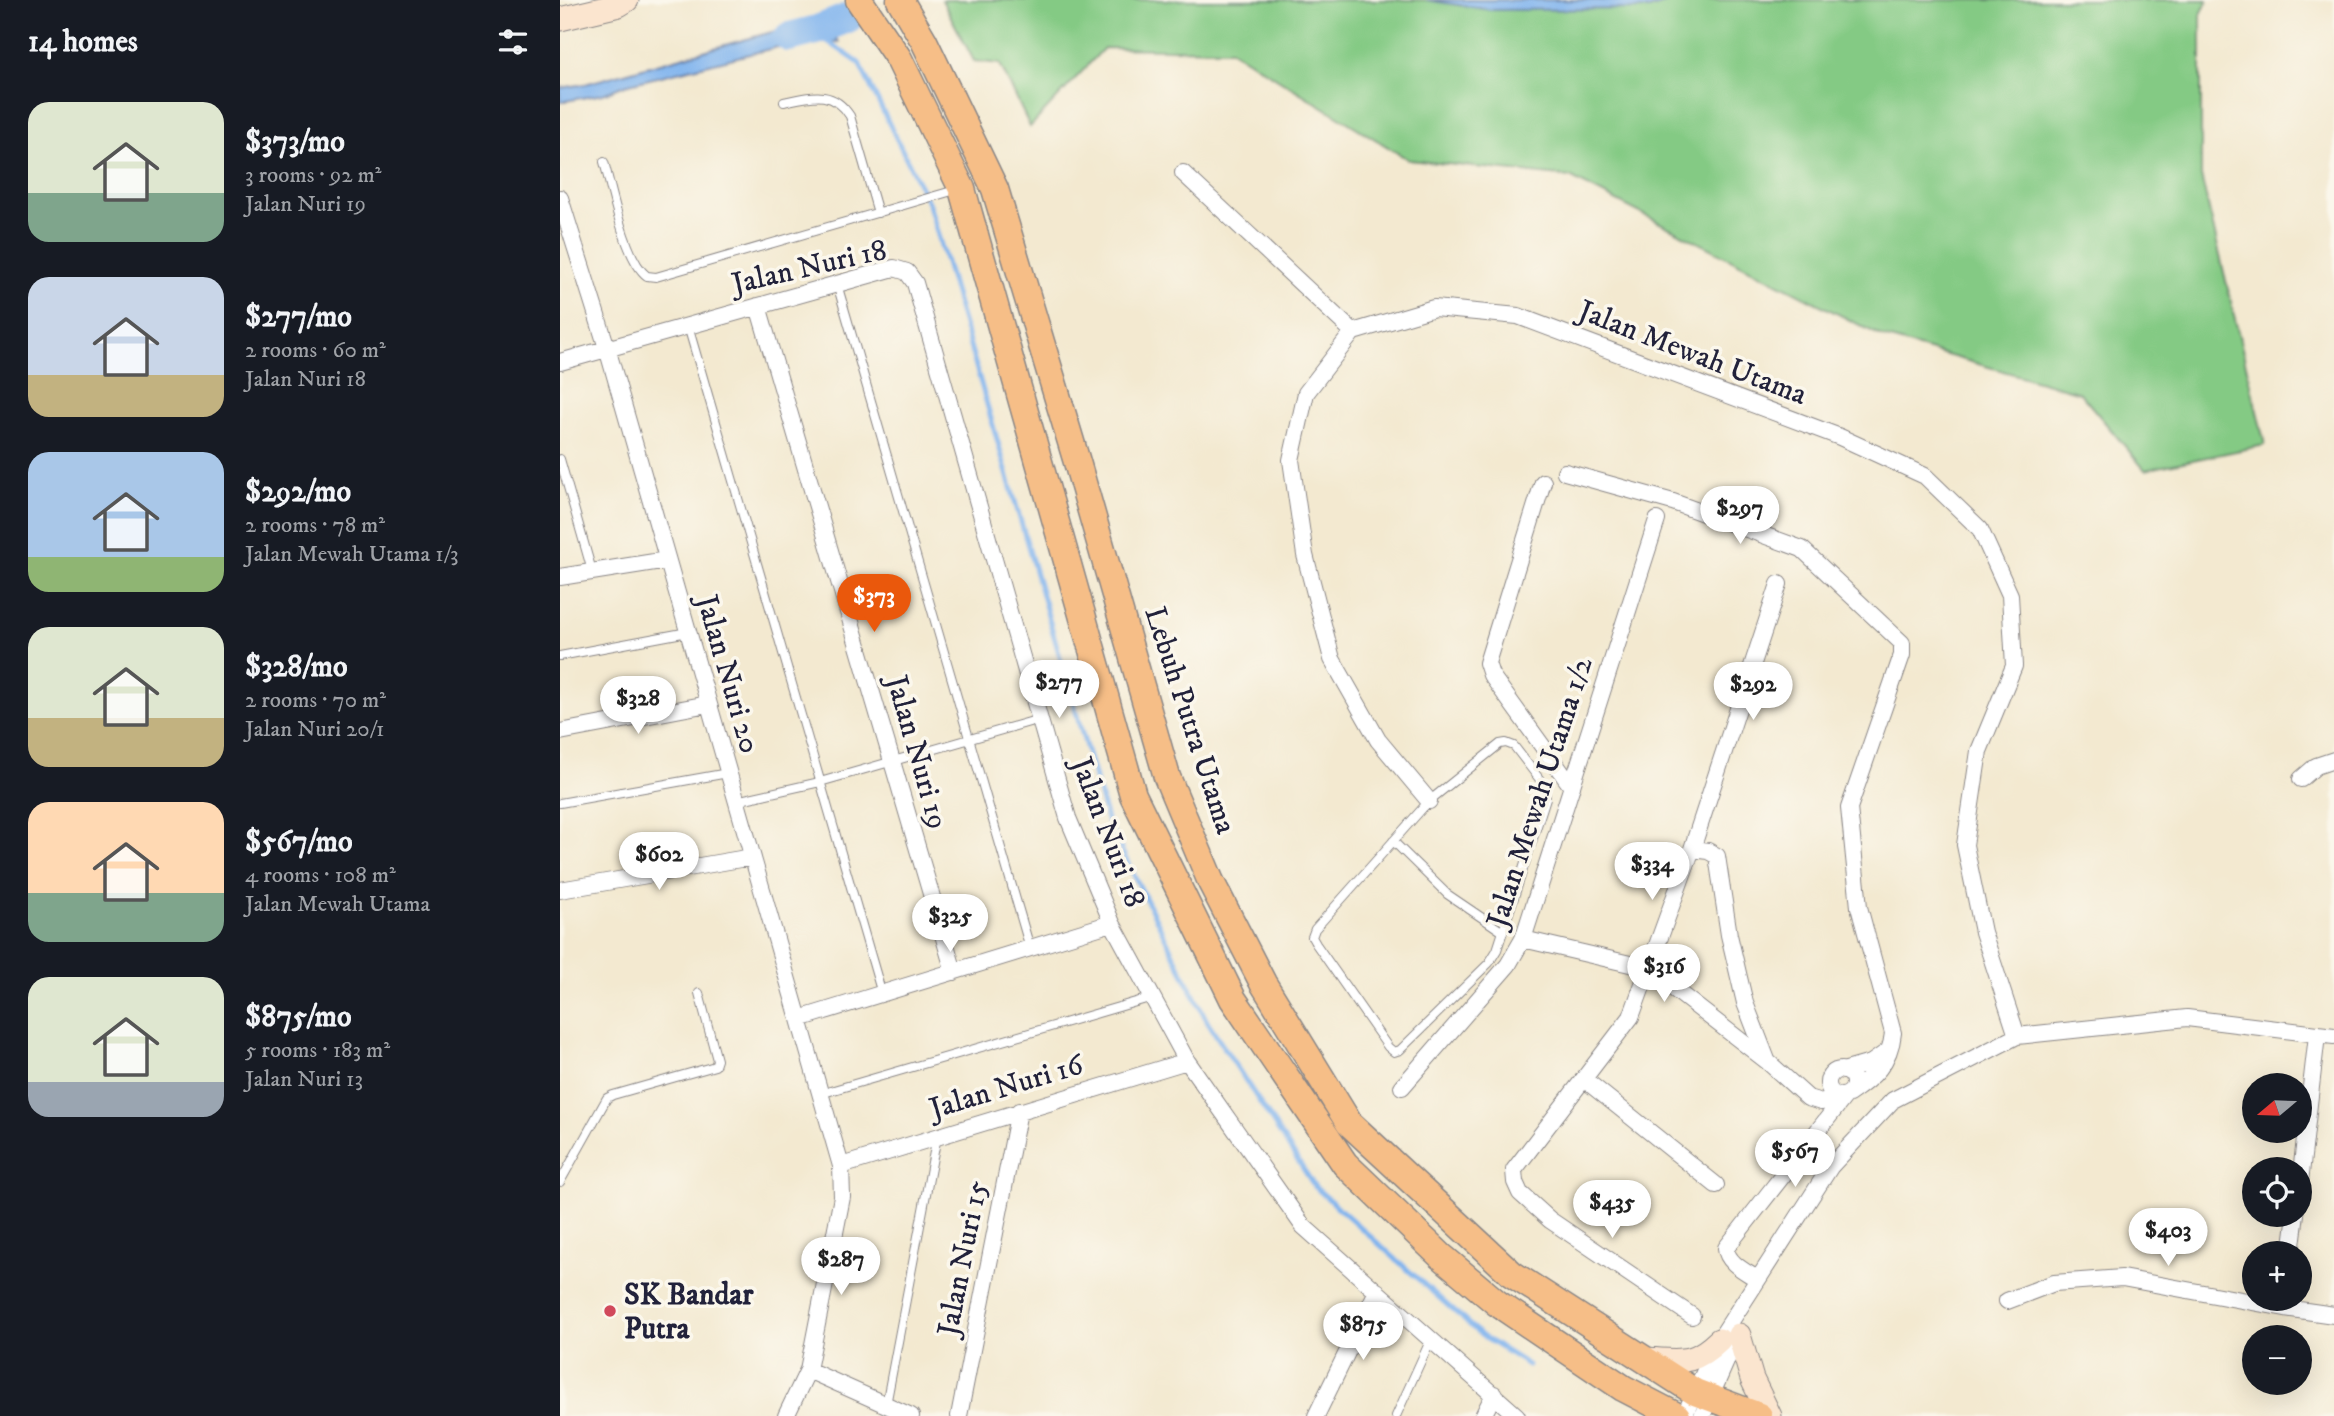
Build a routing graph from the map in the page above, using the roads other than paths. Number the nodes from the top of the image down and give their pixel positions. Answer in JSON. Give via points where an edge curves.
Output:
{"nodes":[{"id":1,"x":627,"y":0,"type":"edge"},
{"id":2,"x":859,"y":0,"type":"edge"},
{"id":3,"x":900,"y":0,"type":"edge"},
{"id":4,"x":560,"y":19,"type":"edge"},
{"id":5,"x":784,"y":102,"type":"dead end"},
{"id":6,"x":604,"y":162,"type":"dead end"},
{"id":7,"x":1183,"y":173,"type":"dead end"},
{"id":8,"x":962,"y":189,"type":"junction"},
{"id":9,"x":560,"y":198,"type":"edge"},
{"id":10,"x":878,"y":213,"type":"junction"},
{"id":11,"x":837,"y":284,"type":"junction"},
{"id":12,"x":758,"y":306,"type":"junction"},
{"id":13,"x":688,"y":326,"type":"junction"},
{"id":14,"x":1353,"y":331,"type":"junction"},
{"id":15,"x":607,"y":348,"type":"junction"},
{"id":16,"x":560,"y":362,"type":"edge"},
{"id":17,"x":560,"y":459,"type":"edge"},
{"id":18,"x":1564,"y":472,"type":"dead end"},
{"id":19,"x":1543,"y":482,"type":"dead end"},
{"id":20,"x":1657,"y":520,"type":"dead end"},
{"id":21,"x":667,"y":560,"type":"junction"},
{"id":22,"x":592,"y":571,"type":"junction"},
{"id":23,"x":560,"y":577,"type":"edge"},
{"id":24,"x":1779,"y":584,"type":"dead end"},
{"id":25,"x":688,"y":632,"type":"junction"},
{"id":26,"x":560,"y":656,"type":"edge"},
{"id":27,"x":708,"y":704,"type":"junction"},
{"id":28,"x":1040,"y":719,"type":"junction"},
{"id":29,"x":560,"y":732,"type":"edge"},
{"id":30,"x":969,"y":740,"type":"junction"},
{"id":31,"x":2334,"y":760,"type":"edge"},
{"id":32,"x":892,"y":762,"type":"junction"},
{"id":33,"x":728,"y":773,"type":"junction"},
{"id":34,"x":2301,"y":779,"type":"dead end"},
{"id":35,"x":820,"y":782,"type":"junction"},
{"id":36,"x":1572,"y":788,"type":"junction"},
{"id":37,"x":1429,"y":801,"type":"junction"},
{"id":38,"x":736,"y":802,"type":"junction"},
{"id":39,"x":560,"y":803,"type":"edge"},
{"id":40,"x":1393,"y":841,"type":"junction"},
{"id":41,"x":1692,"y":849,"type":"junction"},
{"id":42,"x":752,"y":858,"type":"junction"},
{"id":43,"x":560,"y":890,"type":"edge"},
{"id":44,"x":1112,"y":923,"type":"junction"},
{"id":45,"x":1503,"y":932,"type":"junction"},
{"id":46,"x":1524,"y":939,"type":"junction"},
{"id":47,"x":1030,"y":948,"type":"junction"},
{"id":48,"x":1647,"y":968,"type":"junction"},
{"id":49,"x":954,"y":972,"type":"junction"},
{"id":50,"x":699,"y":993,"type":"dead end"},
{"id":51,"x":882,"y":994,"type":"junction"},
{"id":52,"x":1153,"y":998,"type":"junction"},
{"id":53,"x":799,"y":1019,"type":"junction"},
{"id":54,"x":2317,"y":1035,"type":"junction"},
{"id":55,"x":2017,"y":1036,"type":"junction"},
{"id":56,"x":2334,"y":1037,"type":"edge"},
{"id":57,"x":1889,"y":1051,"type":"junction"},
{"id":58,"x":1187,"y":1061,"type":"junction"},
{"id":59,"x":1768,"y":1062,"type":"junction"},
{"id":60,"x":1836,"y":1074,"type":"junction"},
{"id":61,"x":1584,"y":1079,"type":"junction"},
{"id":62,"x":1797,"y":1086,"type":"junction"},
{"id":63,"x":1402,"y":1087,"type":"dead end"},
{"id":64,"x":820,"y":1094,"type":"junction"},
{"id":65,"x":1844,"y":1095,"type":"junction"},
{"id":66,"x":1019,"y":1111,"type":"junction"},
{"id":67,"x":937,"y":1136,"type":"junction"},
{"id":68,"x":2303,"y":1157,"type":"edge"},
{"id":69,"x":841,"y":1166,"type":"junction"},
{"id":70,"x":560,"y":1182,"type":"edge"},
{"id":71,"x":1716,"y":1185,"type":"dead end"},
{"id":72,"x":1753,"y":1286,"type":"junction"},
{"id":73,"x":1377,"y":1291,"type":"junction"},
{"id":74,"x":2242,"y":1296,"type":"edge"},
{"id":75,"x":2007,"y":1301,"type":"dead end"},
{"id":76,"x":2312,"y":1310,"type":"edge"},
{"id":77,"x":2334,"y":1315,"type":"edge"},
{"id":78,"x":1692,"y":1316,"type":"dead end"},
{"id":79,"x":1729,"y":1338,"type":"junction"},
{"id":80,"x":1432,"y":1339,"type":"junction"},
{"id":81,"x":1643,"y":1359,"type":"junction"},
{"id":82,"x":808,"y":1370,"type":"junction"},
{"id":83,"x":1623,"y":1388,"type":"junction"},
{"id":84,"x":1494,"y":1394,"type":"junction"},
{"id":85,"x":1702,"y":1402,"type":"edge"},
{"id":86,"x":886,"y":1405,"type":"junction"},
{"id":87,"x":786,"y":1416,"type":"edge"},
{"id":88,"x":911,"y":1416,"type":"edge"},
{"id":89,"x":959,"y":1416,"type":"edge"},
{"id":90,"x":1316,"y":1416,"type":"edge"},
{"id":91,"x":1395,"y":1416,"type":"edge"},
{"id":92,"x":1483,"y":1416,"type":"edge"},
{"id":93,"x":1517,"y":1416,"type":"edge"},
{"id":94,"x":1644,"y":1416,"type":"edge"},
{"id":95,"x":1677,"y":1416,"type":"edge"},
{"id":96,"x":1684,"y":1416,"type":"edge"},
{"id":97,"x":1759,"y":1416,"type":"edge"},
{"id":98,"x":1770,"y":1416,"type":"edge"}],
"edges":[{"from":1,"to":4,"type":"main road"},
{"from":2,"to":8,"type":"main road","via":[[899,59]]},
{"from":3,"to":81,"type":"main road","name":"Lebuh Putra Utama","via":[[995,189],[1167,777],[1211,882],[1263,983],[1349,1123],[1512,1274]]},
{"from":5,"to":10,"type":"lane","via":[[826,96],[845,108]]},
{"from":6,"to":10,"type":"lane","via":[[636,266],[647,276]]},
{"from":7,"to":14,"type":"street"},
{"from":8,"to":10,"type":"lane"},
{"from":8,"to":83,"type":"main road","via":[[1133,795],[1233,999],[1345,1164],[1497,1303]]},
{"from":9,"to":15,"type":"street","name":"Jalan Nuri 20"},
{"from":11,"to":12,"type":"street","name":"Jalan Nuri 18"},
{"from":11,"to":28,"type":"street","name":"Jalan Nuri 18","via":[[894,268],[906,272],[915,283]]},
{"from":11,"to":30,"type":"lane"},
{"from":12,"to":13,"type":"street","name":"Jalan Nuri 18"},
{"from":12,"to":32,"type":"street","name":"Jalan Nuri 19"},
{"from":13,"to":15,"type":"street","name":"Jalan Nuri 18"},
{"from":13,"to":35,"type":"lane"},
{"from":14,"to":37,"type":"street","via":[[1306,393],[1291,460],[1305,555],[1332,659],[1378,740]]},
{"from":14,"to":55,"type":"street","name":"Jalan Mewah Utama","via":[[1434,308],[1518,316],[1889,459],[1925,476],[1980,529],[2010,595],[2014,666],[1979,751],[1965,845],[1983,932]]},
{"from":15,"to":16,"type":"street","name":"Jalan Nuri 18"},
{"from":15,"to":21,"type":"street","name":"Jalan Nuri 20"},
{"from":17,"to":22,"type":"lane"},
{"from":18,"to":57,"type":"street","via":[[1672,502],[1802,549],[1902,643],[1902,655],[1849,808],[1859,907],[1893,1033]]},
{"from":19,"to":36,"type":"street","via":[[1487,663],[1491,676]]},
{"from":20,"to":36,"type":"street","name":"Jalan Mewah Utama 1/2"},
{"from":21,"to":22,"type":"street"},
{"from":21,"to":25,"type":"street","name":"Jalan Nuri 20"},
{"from":22,"to":23,"type":"street"},
{"from":24,"to":41,"type":"street"},
{"from":25,"to":26,"type":"lane"},
{"from":25,"to":27,"type":"street","name":"Jalan Nuri 20"},
{"from":27,"to":29,"type":"street"},
{"from":27,"to":33,"type":"street","name":"Jalan Nuri 20"},
{"from":28,"to":30,"type":"lane"},
{"from":28,"to":44,"type":"street","name":"Jalan Nuri 18","via":[[1068,818]]},
{"from":30,"to":32,"type":"lane"},
{"from":30,"to":47,"type":"lane"},
{"from":31,"to":34,"type":"street","via":[[2316,766]]},
{"from":32,"to":35,"type":"lane"},
{"from":32,"to":49,"type":"street","name":"Jalan Nuri 19"},
{"from":33,"to":38,"type":"street","name":"Jalan Nuri 20"},
{"from":33,"to":39,"type":"lane"},
{"from":35,"to":38,"type":"lane"},
{"from":35,"to":51,"type":"lane"},
{"from":36,"to":46,"type":"street","name":"Jalan Mewah Utama 1/2"},
{"from":37,"to":40,"type":"lane"},
{"from":37,"to":45,"type":"lane","via":[[1506,743],[1514,746],[1544,785],[1546,798]]},
{"from":38,"to":42,"type":"street","name":"Jalan Nuri 20"},
{"from":40,"to":45,"type":"lane","via":[[1447,894]]},
{"from":40,"to":45,"type":"lane","via":[[1312,937],[1394,1052],[1489,963]]},
{"from":41,"to":48,"type":"street"},
{"from":41,"to":59,"type":"street","via":[[1717,856],[1745,1003]]},
{"from":42,"to":43,"type":"street"},
{"from":42,"to":53,"type":"street","name":"Jalan Nuri 20"},
{"from":44,"to":47,"type":"street"},
{"from":44,"to":52,"type":"street","name":"Jalan Nuri 18"},
{"from":46,"to":48,"type":"street"},
{"from":46,"to":63,"type":"street","name":"Jalan Mewah Utama 1/2","via":[[1508,965]]},
{"from":47,"to":49,"type":"street"},
{"from":48,"to":59,"type":"street"},
{"from":48,"to":61,"type":"street","via":[[1631,1017]]},
{"from":49,"to":51,"type":"street"},
{"from":50,"to":70,"type":"lane","via":[[715,1066],[607,1098]]},
{"from":51,"to":53,"type":"street"},
{"from":52,"to":58,"type":"street","name":"Jalan Nuri 18"},
{"from":52,"to":64,"type":"lane"},
{"from":53,"to":64,"type":"street","name":"Jalan Nuri 20"},
{"from":54,"to":55,"type":"street","via":[[2187,1018]]},
{"from":54,"to":56,"type":"street"},
{"from":54,"to":68,"type":"street"},
{"from":55,"to":72,"type":"street","via":[[1893,1100],[1831,1166]]},
{"from":57,"to":60,"type":"street","via":[[1871,1063]]},
{"from":57,"to":65,"type":"street","via":[[1878,1072]]},
{"from":58,"to":66,"type":"street","name":"Jalan Nuri 16"},
{"from":58,"to":73,"type":"street","name":"Jalan Nuri 18","via":[[1303,1226]]},
{"from":59,"to":62,"type":"street"},
{"from":60,"to":62,"type":"street"},
{"from":60,"to":65,"type":"street","via":[[1847,1072],[1854,1080],[1852,1090]]},
{"from":61,"to":71,"type":"street"},
{"from":61,"to":78,"type":"street","via":[[1514,1170],[1520,1193],[1550,1220]]},
{"from":62,"to":65,"type":"street","via":[[1808,1098],[1821,1102]]},
{"from":64,"to":69,"type":"street","name":"Jalan Nuri 20"},
{"from":65,"to":72,"type":"street","via":[[1726,1248]]},
{"from":66,"to":67,"type":"street","name":"Jalan Nuri 16"},
{"from":66,"to":89,"type":"street","name":"Jalan Nuri 15"},
{"from":67,"to":69,"type":"street","name":"Jalan Nuri 16"},
{"from":67,"to":86,"type":"lane"},
{"from":69,"to":82,"type":"street","name":"Jalan Nuri 20","via":[[842,1197]]},
{"from":72,"to":79,"type":"street"},
{"from":73,"to":80,"type":"street","name":"Jalan Nuri 18"},
{"from":73,"to":90,"type":"street"},
{"from":74,"to":75,"type":"street","via":[[2122,1278],[2054,1283]]},
{"from":76,"to":77,"type":"street"},
{"from":79,"to":81,"type":"main road","via":[[1692,1360]]},
{"from":79,"to":85,"type":"street"},
{"from":79,"to":98,"type":"main road"},
{"from":80,"to":84,"type":"street","name":"Jalan Nuri 18"},
{"from":80,"to":91,"type":"lane"},
{"from":81,"to":85,"type":"main road","name":"Lebuh Putra Utama"},
{"from":82,"to":86,"type":"street"},
{"from":82,"to":87,"type":"street","name":"Jalan Nuri 20"},
{"from":83,"to":94,"type":"main road","via":[[1638,1402]]},
{"from":83,"to":95,"type":"main road"},
{"from":84,"to":92,"type":"street"},
{"from":84,"to":93,"type":"street","name":"Jalan Nuri 18"},
{"from":85,"to":96,"type":"street"},
{"from":85,"to":97,"type":"main road","name":"Lebuh Putra Utama"},
{"from":86,"to":88,"type":"street"}]}
